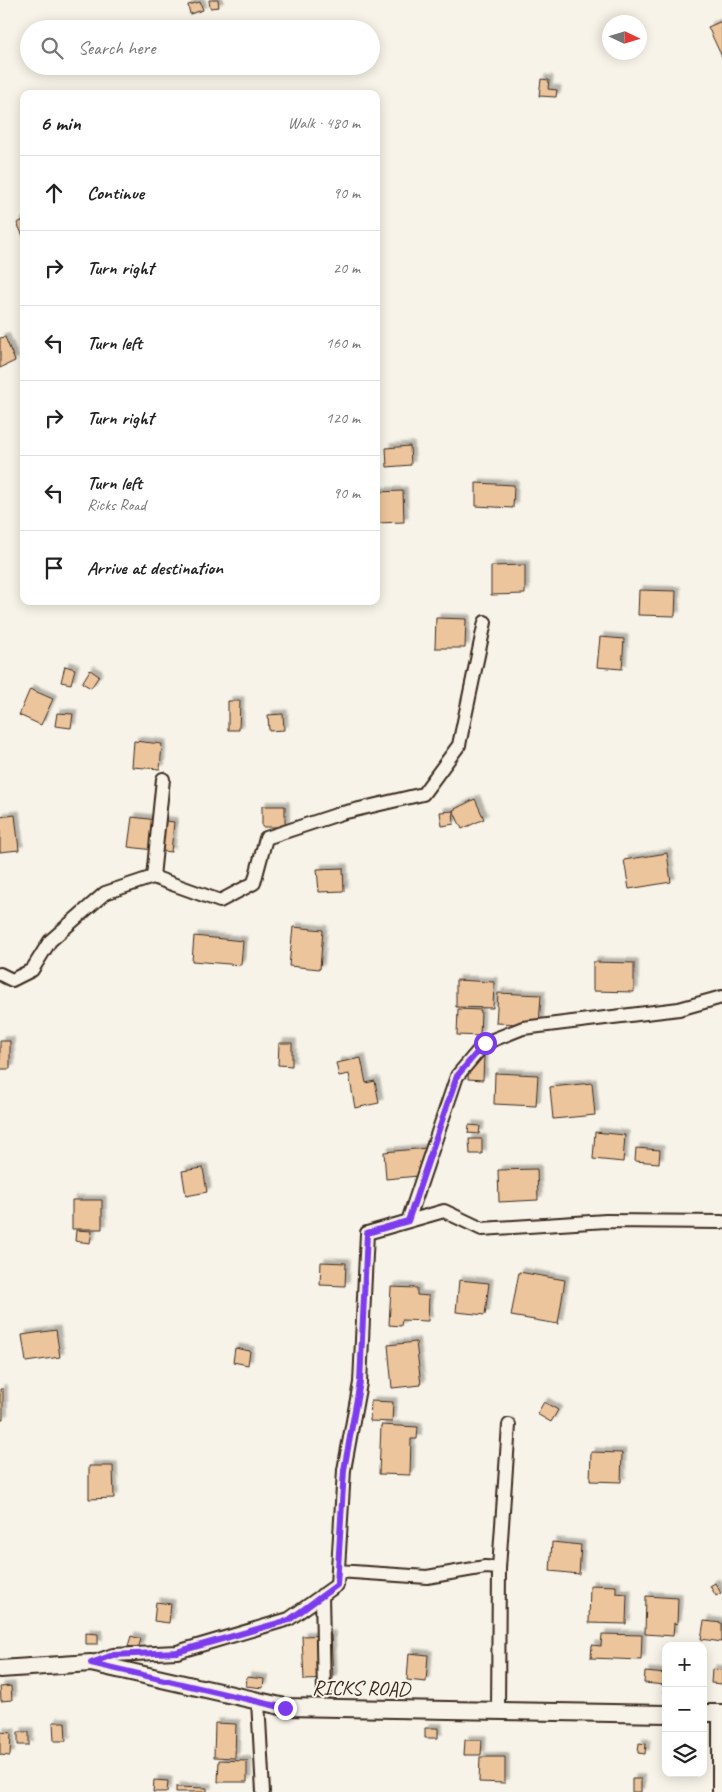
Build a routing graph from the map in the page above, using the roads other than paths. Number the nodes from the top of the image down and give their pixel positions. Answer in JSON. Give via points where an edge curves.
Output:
{"nodes":[{"id":1,"x":485,"y":622,"type":"dead end"},
{"id":2,"x":164,"y":779,"type":"dead end"},
{"id":3,"x":153,"y":877,"type":"junction"},
{"id":4,"x":0,"y":974,"type":"edge"},
{"id":5,"x":722,"y":997,"type":"edge"},
{"id":6,"x":408,"y":1221,"type":"junction"},
{"id":7,"x":722,"y":1222,"type":"edge"},
{"id":8,"x":509,"y":1425,"type":"dead end"},
{"id":9,"x":499,"y":1568,"type":"junction"},
{"id":10,"x":338,"y":1571,"type":"junction"},
{"id":11,"x":322,"y":1595,"type":"junction"},
{"id":12,"x":91,"y":1663,"type":"junction"},
{"id":13,"x":0,"y":1669,"type":"edge"},
{"id":14,"x":324,"y":1694,"type":"dead end"},
{"id":15,"x":258,"y":1701,"type":"junction"},
{"id":16,"x":498,"y":1711,"type":"junction"},
{"id":17,"x":715,"y":1713,"type":"edge"},
{"id":18,"x":662,"y":1714,"type":"edge"},
{"id":19,"x":263,"y":1792,"type":"edge"},
{"id":20,"x":719,"y":1792,"type":"edge"}],
"edges":[{"from":1,"to":3,"type":"street","via":[[459,745],[424,794],[342,813],[266,838],[254,883],[220,901]]},
{"from":2,"to":3,"type":"street"},
{"from":3,"to":4,"type":"street","via":[[105,892],[50,941],[32,970],[12,980]]},
{"from":5,"to":6,"type":"street","via":[[679,1009],[523,1028],[485,1043],[457,1076]]},
{"from":6,"to":7,"type":"street","via":[[444,1211],[482,1229],[606,1221]]},
{"from":6,"to":10,"type":"street","via":[[367,1233],[360,1382],[344,1470]]},
{"from":8,"to":9,"type":"street"},
{"from":9,"to":10,"type":"street","via":[[486,1567],[427,1577]]},
{"from":9,"to":16,"type":"street"},
{"from":10,"to":11,"type":"street","via":[[337,1585]]},
{"from":11,"to":12,"type":"street","via":[[289,1620],[177,1652],[113,1655]]},
{"from":11,"to":14,"type":"street"},
{"from":12,"to":13,"type":"street","name":"RICKS ROAD"},
{"from":12,"to":15,"type":"street","name":"RICKS ROAD"},
{"from":15,"to":16,"type":"street","name":"RICKS ROAD","via":[[285,1708]]},
{"from":15,"to":19,"type":"street"},
{"from":16,"to":18,"type":"street","name":"RICKS ROAD"},
{"from":17,"to":20,"type":"street"}]}
